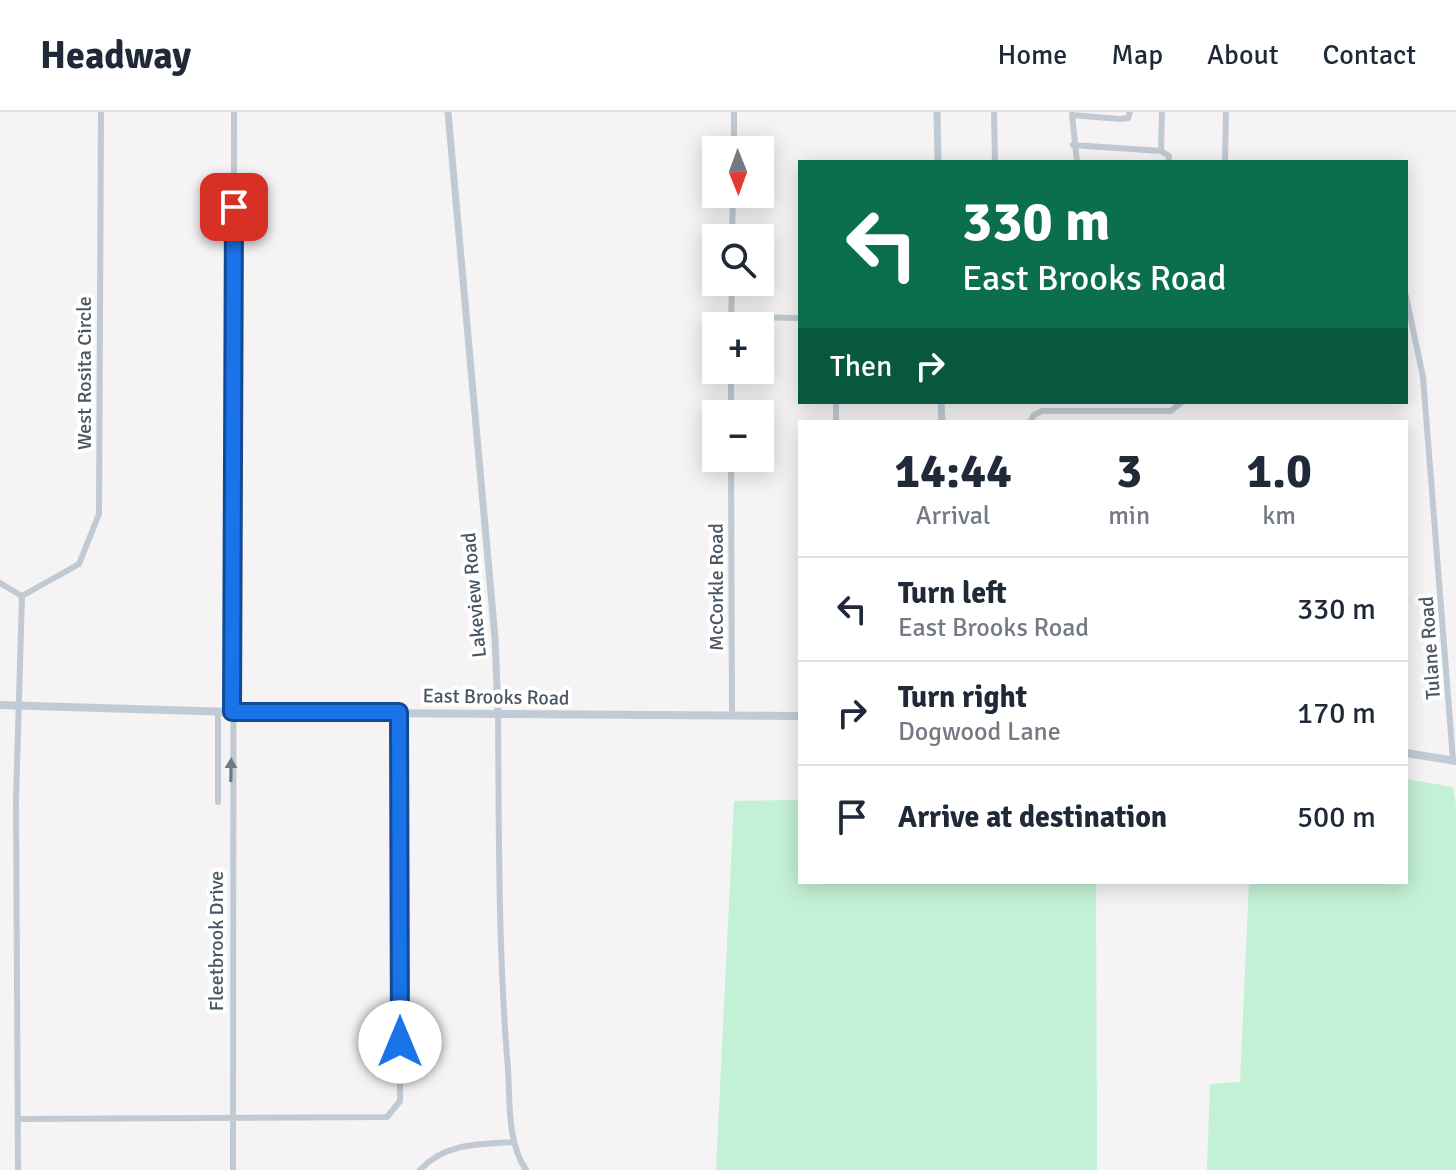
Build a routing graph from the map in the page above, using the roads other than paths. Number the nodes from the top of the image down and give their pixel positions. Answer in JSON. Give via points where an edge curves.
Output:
{"nodes":[{"id":1,"x":101,"y":112,"type":"edge"},
{"id":2,"x":234,"y":112,"type":"edge"},
{"id":3,"x":448,"y":112,"type":"edge"},
{"id":4,"x":734,"y":112,"type":"edge"},
{"id":5,"x":937,"y":112,"type":"edge"},
{"id":6,"x":994,"y":112,"type":"edge"},
{"id":7,"x":1130,"y":112,"type":"edge"},
{"id":8,"x":1162,"y":112,"type":"edge"},
{"id":9,"x":1226,"y":112,"type":"edge"},
{"id":10,"x":1072,"y":114,"type":"edge"},
{"id":11,"x":734,"y":136,"type":"edge"},
{"id":12,"x":1073,"y":145,"type":"junction"},
{"id":13,"x":1161,"y":151,"type":"junction"},
{"id":14,"x":938,"y":160,"type":"edge"},
{"id":15,"x":995,"y":160,"type":"edge"},
{"id":16,"x":1077,"y":160,"type":"edge"},
{"id":17,"x":1169,"y":160,"type":"edge"},
{"id":18,"x":1225,"y":160,"type":"edge"},
{"id":19,"x":1408,"y":306,"type":"edge"},
{"id":20,"x":774,"y":318,"type":"edge"},
{"id":21,"x":798,"y":318,"type":"edge"},
{"id":22,"x":1180,"y":404,"type":"edge"},
{"id":23,"x":1031,"y":420,"type":"edge"},
{"id":24,"x":731,"y":472,"type":"edge"},
{"id":25,"x":0,"y":583,"type":"edge"},
{"id":26,"x":22,"y":596,"type":"junction"},
{"id":27,"x":0,"y":705,"type":"edge"},
{"id":28,"x":19,"y":706,"type":"junction"},
{"id":29,"x":218,"y":712,"type":"junction"},
{"id":30,"x":232,"y":712,"type":"junction"},
{"id":31,"x":399,"y":712,"type":"junction"},
{"id":32,"x":498,"y":713,"type":"junction"},
{"id":33,"x":732,"y":715,"type":"junction"},
{"id":34,"x":798,"y":716,"type":"edge"},
{"id":35,"x":218,"y":736,"type":"junction"},
{"id":36,"x":232,"y":736,"type":"junction"},
{"id":37,"x":1408,"y":753,"type":"edge"},
{"id":38,"x":1454,"y":760,"type":"edge"},
{"id":39,"x":218,"y":802,"type":"dead end"},
{"id":40,"x":233,"y":1117,"type":"junction"},
{"id":41,"x":18,"y":1119,"type":"junction"},
{"id":42,"x":514,"y":1142,"type":"junction"},
{"id":43,"x":18,"y":1170,"type":"edge"},
{"id":44,"x":233,"y":1170,"type":"edge"},
{"id":45,"x":420,"y":1170,"type":"edge"},
{"id":46,"x":526,"y":1170,"type":"edge"}],
"edges":[{"from":1,"to":26,"type":"street","name":"West Rosita Circle","via":[[99,514],[79,564]]},
{"from":2,"to":30,"type":"street","name":"Fleetbrook Drive"},
{"from":3,"to":32,"type":"street","name":"Lakeview Road"},
{"from":4,"to":11,"type":"street"},
{"from":5,"to":14,"type":"street"},
{"from":6,"to":15,"type":"street"},
{"from":7,"to":10,"type":"street","via":[[1120,119]]},
{"from":8,"to":13,"type":"street"},
{"from":9,"to":18,"type":"street"},
{"from":10,"to":12,"type":"street"},
{"from":12,"to":13,"type":"street"},
{"from":12,"to":16,"type":"street"},
{"from":13,"to":17,"type":"street"},
{"from":19,"to":38,"type":"street","name":"Tulane Road","via":[[1423,377]]},
{"from":20,"to":21,"type":"street"},
{"from":22,"to":23,"type":"street","via":[[1171,411],[1042,411]]},
{"from":24,"to":33,"type":"street","name":"McCorkle Road"},
{"from":25,"to":26,"type":"street"},
{"from":26,"to":28,"type":"street"},
{"from":27,"to":28,"type":"main road","name":"East Brooks Road"},
{"from":28,"to":29,"type":"main road","name":"East Brooks Road"},
{"from":28,"to":41,"type":"street"},
{"from":29,"to":30,"type":"main road","name":"East Brooks Road"},
{"from":29,"to":35,"type":"street"},
{"from":30,"to":31,"type":"main road","name":"East Brooks Road"},
{"from":30,"to":36,"type":"street","name":"Fleetbrook Drive"},
{"from":31,"to":32,"type":"main road","name":"East Brooks Road"},
{"from":31,"to":40,"type":"street","via":[[400,1101],[387,1117]]},
{"from":32,"to":33,"type":"main road","name":"East Brooks Road"},
{"from":32,"to":42,"type":"street","name":"Lakeview Road","via":[[499,931]]},
{"from":33,"to":34,"type":"main road","name":"East Brooks Road"},
{"from":35,"to":36,"type":"street"},
{"from":35,"to":39,"type":"street"},
{"from":40,"to":36,"type":"street","name":"Fleetbrook Drive","one_way":true},
{"from":37,"to":38,"type":"main road"},
{"from":40,"to":41,"type":"street"},
{"from":40,"to":44,"type":"street","name":"Fleetbrook Drive"},
{"from":41,"to":43,"type":"street"},
{"from":42,"to":45,"type":"street","via":[[465,1145],[431,1158]]},
{"from":42,"to":46,"type":"street","name":"Lakeview Road"}]}
